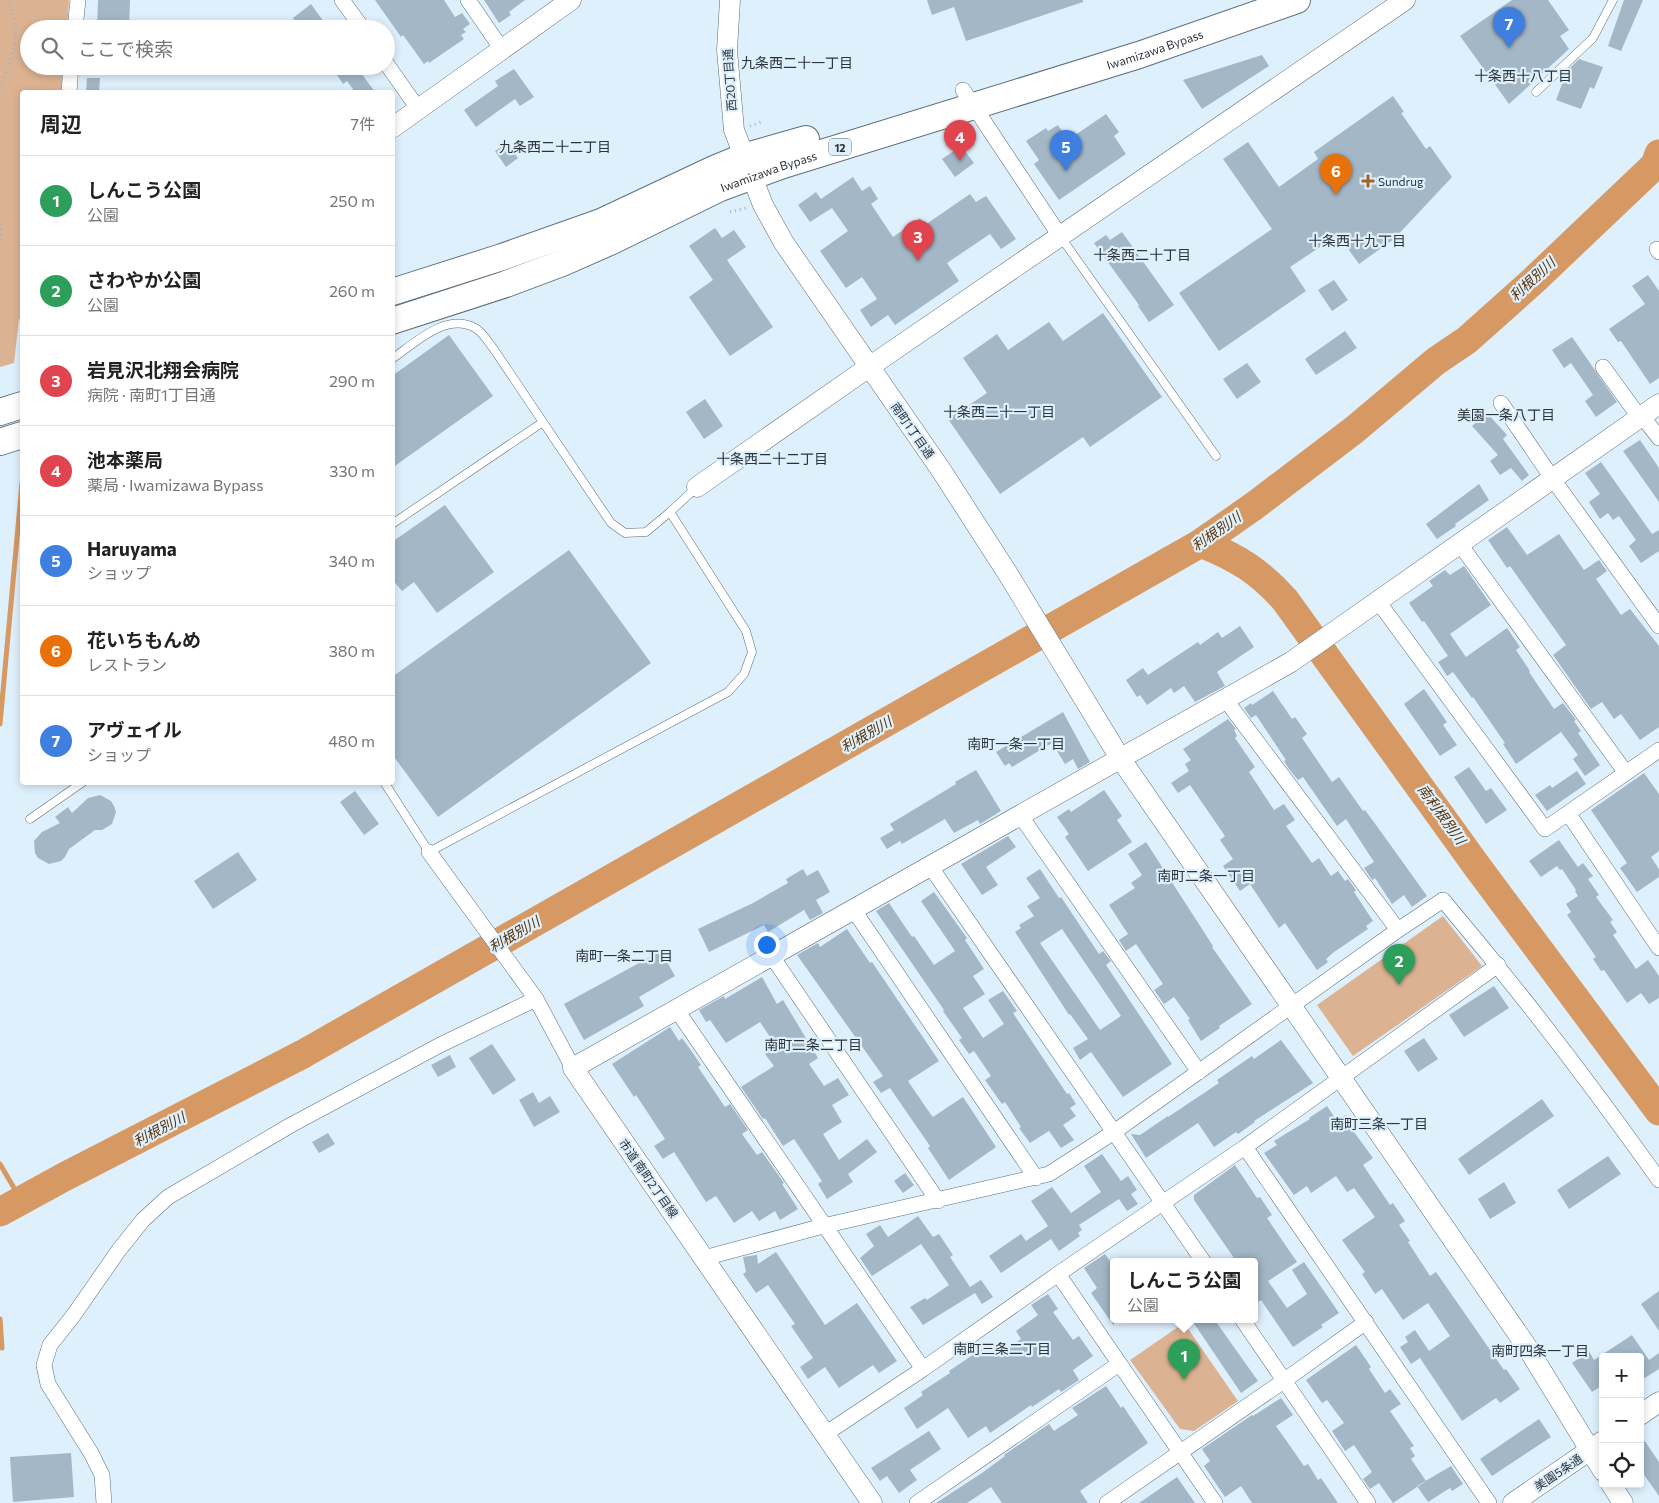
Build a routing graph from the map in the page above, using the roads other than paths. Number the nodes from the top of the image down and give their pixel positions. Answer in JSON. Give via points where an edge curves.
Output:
{"nodes":[{"id":1,"x":78,"y":0,"type":"edge"},
{"id":2,"x":342,"y":0,"type":"edge"},
{"id":3,"x":468,"y":0,"type":"edge"},
{"id":4,"x":572,"y":0,"type":"edge"},
{"id":5,"x":730,"y":0,"type":"edge"},
{"id":6,"x":1244,"y":0,"type":"edge"},
{"id":7,"x":1298,"y":0,"type":"edge"},
{"id":8,"x":1405,"y":0,"type":"edge"},
{"id":9,"x":1613,"y":0,"type":"edge"},
{"id":10,"x":76,"y":20,"type":"edge"},
{"id":11,"x":356,"y":20,"type":"edge"},
{"id":12,"x":503,"y":51,"type":"junction"},
{"id":13,"x":70,"y":75,"type":"edge"},
{"id":14,"x":394,"y":75,"type":"edge"},
{"id":15,"x":69,"y":90,"type":"edge"},
{"id":16,"x":1536,"y":92,"type":"dead end"},
{"id":17,"x":968,"y":98,"type":"junction"},
{"id":18,"x":419,"y":110,"type":"junction"},
{"id":19,"x":395,"y":126,"type":"edge"},
{"id":20,"x":747,"y":167,"type":"junction"},
{"id":21,"x":1060,"y":236,"type":"junction"},
{"id":22,"x":395,"y":291,"type":"edge"},
{"id":23,"x":395,"y":319,"type":"edge"},
{"id":24,"x":395,"y":357,"type":"edge"},
{"id":25,"x":869,"y":367,"type":"junction"},
{"id":26,"x":1603,"y":367,"type":"dead end"},
{"id":27,"x":1500,"y":403,"type":"dead end"},
{"id":28,"x":1659,"y":404,"type":"edge"},
{"id":29,"x":20,"y":406,"type":"edge"},
{"id":30,"x":0,"y":412,"type":"edge"},
{"id":31,"x":1641,"y":417,"type":"junction"},
{"id":32,"x":543,"y":422,"type":"junction"},
{"id":33,"x":20,"y":436,"type":"edge"},
{"id":34,"x":1659,"y":438,"type":"edge"},
{"id":35,"x":0,"y":442,"type":"edge"},
{"id":36,"x":1216,"y":456,"type":"dead end"},
{"id":37,"x":1552,"y":478,"type":"junction"},
{"id":38,"x":698,"y":488,"type":"joint"},
{"id":39,"x":670,"y":512,"type":"junction"},
{"id":40,"x":395,"y":522,"type":"edge"},
{"id":41,"x":1459,"y":543,"type":"junction"},
{"id":42,"x":1377,"y":600,"type":"junction"},
{"id":43,"x":1658,"y":623,"type":"edge"},
{"id":44,"x":1225,"y":699,"type":"junction"},
{"id":45,"x":1657,"y":756,"type":"edge"},
{"id":46,"x":1120,"y":758,"type":"junction"},
{"id":47,"x":1626,"y":773,"type":"junction"},
{"id":48,"x":79,"y":785,"type":"edge"},
{"id":49,"x":386,"y":785,"type":"edge"},
{"id":50,"x":1568,"y":813,"type":"junction"},
{"id":51,"x":1020,"y":815,"type":"junction"},
{"id":52,"x":30,"y":819,"type":"dead end"},
{"id":53,"x":429,"y":852,"type":"junction"},
{"id":54,"x":930,"y":866,"type":"junction"},
{"id":55,"x":853,"y":909,"type":"junction"},
{"id":56,"x":1398,"y":930,"type":"junction"},
{"id":57,"x":1659,"y":948,"type":"edge"},
{"id":58,"x":771,"y":955,"type":"junction"},
{"id":59,"x":1498,"y":965,"type":"junction"},
{"id":60,"x":532,"y":995,"type":"junction"},
{"id":61,"x":1292,"y":1007,"type":"junction"},
{"id":62,"x":676,"y":1009,"type":"junction"},
{"id":63,"x":573,"y":1068,"type":"junction"},
{"id":64,"x":1199,"y":1072,"type":"junction"},
{"id":65,"x":1342,"y":1078,"type":"junction"},
{"id":66,"x":1114,"y":1132,"type":"junction"},
{"id":67,"x":1245,"y":1146,"type":"junction"},
{"id":68,"x":1036,"y":1178,"type":"junction"},
{"id":69,"x":1659,"y":1180,"type":"edge"},
{"id":70,"x":938,"y":1201,"type":"junction"},
{"id":71,"x":1162,"y":1203,"type":"junction"},
{"id":72,"x":823,"y":1226,"type":"junction"},
{"id":73,"x":704,"y":1258,"type":"junction"},
{"id":74,"x":1201,"y":1258,"type":"edge"},
{"id":75,"x":1058,"y":1274,"type":"junction"},
{"id":76,"x":1366,"y":1322,"type":"junction"},
{"id":77,"x":1245,"y":1323,"type":"edge"},
{"id":78,"x":1120,"y":1364,"type":"junction"},
{"id":79,"x":923,"y":1369,"type":"junction"},
{"id":80,"x":1285,"y":1380,"type":"junction"},
{"id":81,"x":1659,"y":1402,"type":"edge"},
{"id":82,"x":1644,"y":1412,"type":"edge"},
{"id":83,"x":824,"y":1434,"type":"junction"},
{"id":84,"x":1596,"y":1446,"type":"edge"},
{"id":85,"x":1180,"y":1452,"type":"junction"},
{"id":86,"x":1614,"y":1488,"type":"edge"},
{"id":87,"x":104,"y":1503,"type":"edge"},
{"id":88,"x":872,"y":1503,"type":"edge"},
{"id":89,"x":917,"y":1503,"type":"edge"},
{"id":90,"x":1107,"y":1503,"type":"edge"},
{"id":91,"x":1215,"y":1503,"type":"edge"},
{"id":92,"x":1368,"y":1503,"type":"edge"},
{"id":93,"x":1489,"y":1503,"type":"edge"},
{"id":94,"x":1513,"y":1503,"type":"edge"},
{"id":95,"x":1623,"y":1503,"type":"edge"}],
"edges":[{"from":1,"to":10,"type":"street"},
{"from":2,"to":11,"type":"street"},
{"from":3,"to":12,"type":"street"},
{"from":4,"to":12,"type":"street"},
{"from":5,"to":20,"type":"street","name":"西20丁目通","via":[[727,50],[734,130]]},
{"from":6,"to":17,"type":"highway","name":"Iwamizawa Bypass","number":"12"},
{"from":7,"to":17,"type":"highway","name":"Iwamizawa Bypass","number":"12","via":[[1139,55]]},
{"from":8,"to":21,"type":"street"},
{"from":9,"to":16,"type":"lane","via":[[1593,38]]},
{"from":12,"to":18,"type":"street"},
{"from":13,"to":15,"type":"street"},
{"from":14,"to":18,"type":"street"},
{"from":17,"to":20,"type":"highway","name":"Iwamizawa Bypass","number":"12"},
{"from":17,"to":21,"type":"street"},
{"from":18,"to":19,"type":"street"},
{"from":20,"to":22,"type":"highway","name":"Iwamizawa Bypass","number":"12","via":[[714,169],[601,222]]},
{"from":20,"to":23,"type":"highway","name":"Iwamizawa Bypass","number":"12","via":[[720,188],[562,263]]},
{"from":20,"to":25,"type":"street","name":"南町1丁目通","via":[[784,243]]},
{"from":21,"to":25,"type":"street"},
{"from":21,"to":36,"type":"lane"},
{"from":24,"to":32,"type":"lane","via":[[430,332],[453,323],[476,328]]},
{"from":25,"to":38,"type":"street"},
{"from":25,"to":46,"type":"street","name":"南町1丁目通","via":[[1008,574]]},
{"from":26,"to":31,"type":"street"},
{"from":27,"to":37,"type":"street"},
{"from":28,"to":31,"type":"street"},
{"from":29,"to":30,"type":"highway"},
{"from":31,"to":34,"type":"street"},
{"from":31,"to":37,"type":"street"},
{"from":32,"to":39,"type":"lane","via":[[611,522],[625,533],[646,532]]},
{"from":32,"to":40,"type":"lane"},
{"from":33,"to":35,"type":"highway"},
{"from":37,"to":41,"type":"street"},
{"from":37,"to":43,"type":"street"},
{"from":38,"to":39,"type":"lane"},
{"from":39,"to":53,"type":"lane","via":[[746,631],[752,652],[744,674],[728,692]]},
{"from":41,"to":42,"type":"street"},
{"from":41,"to":47,"type":"street"},
{"from":42,"to":44,"type":"street","via":[[1291,662]]},
{"from":42,"to":50,"type":"street","via":[[1545,829]]},
{"from":44,"to":46,"type":"street"},
{"from":44,"to":56,"type":"street"},
{"from":45,"to":47,"type":"street"},
{"from":46,"to":51,"type":"street"},
{"from":46,"to":61,"type":"street","name":"南町1丁目通"},
{"from":47,"to":50,"type":"street"},
{"from":48,"to":52,"type":"lane"},
{"from":49,"to":53,"type":"lane"},
{"from":50,"to":57,"type":"street"},
{"from":51,"to":54,"type":"street"},
{"from":51,"to":64,"type":"street"},
{"from":53,"to":60,"type":"street","name":"市道 南町2丁目線"},
{"from":54,"to":55,"type":"street"},
{"from":54,"to":66,"type":"street"},
{"from":55,"to":58,"type":"street"},
{"from":55,"to":68,"type":"street"},
{"from":56,"to":59,"type":"street","via":[[1444,900]]},
{"from":56,"to":61,"type":"street"},
{"from":58,"to":62,"type":"street"},
{"from":58,"to":70,"type":"street"},
{"from":59,"to":65,"type":"street"},
{"from":59,"to":69,"type":"street"},
{"from":60,"to":63,"type":"street","name":"市道 南町2丁目線"},
{"from":60,"to":87,"type":"street","via":[[291,1125],[168,1197],[143,1220],[50,1346],[44,1365],[48,1384],[102,1475]]},
{"from":61,"to":64,"type":"street"},
{"from":61,"to":65,"type":"street","name":"南町1丁目通"},
{"from":62,"to":63,"type":"street"},
{"from":62,"to":72,"type":"street"},
{"from":63,"to":73,"type":"street","name":"市道 南町2丁目線"},
{"from":64,"to":66,"type":"street"},
{"from":65,"to":67,"type":"street"},
{"from":65,"to":84,"type":"street","name":"南町1丁目通"},
{"from":66,"to":68,"type":"street","via":[[1049,1174]]},
{"from":66,"to":71,"type":"street"},
{"from":67,"to":71,"type":"street"},
{"from":67,"to":76,"type":"street"},
{"from":68,"to":70,"type":"street"},
{"from":70,"to":72,"type":"street"},
{"from":71,"to":74,"type":"street"},
{"from":71,"to":75,"type":"street"},
{"from":72,"to":73,"type":"street"},
{"from":72,"to":79,"type":"street"},
{"from":73,"to":83,"type":"street","name":"市道 南町2丁目線"},
{"from":75,"to":78,"type":"street"},
{"from":75,"to":79,"type":"street"},
{"from":76,"to":80,"type":"street"},
{"from":76,"to":93,"type":"street"},
{"from":77,"to":80,"type":"street"},
{"from":78,"to":85,"type":"street"},
{"from":78,"to":89,"type":"street"},
{"from":79,"to":83,"type":"street"},
{"from":80,"to":85,"type":"street"},
{"from":80,"to":92,"type":"street"},
{"from":81,"to":82,"type":"street"},
{"from":83,"to":88,"type":"street","name":"市道 南町2丁目線"},
{"from":84,"to":94,"type":"street","name":"美園5条通"},
{"from":85,"to":90,"type":"street"},
{"from":85,"to":91,"type":"street"},
{"from":86,"to":95,"type":"street"}]}
